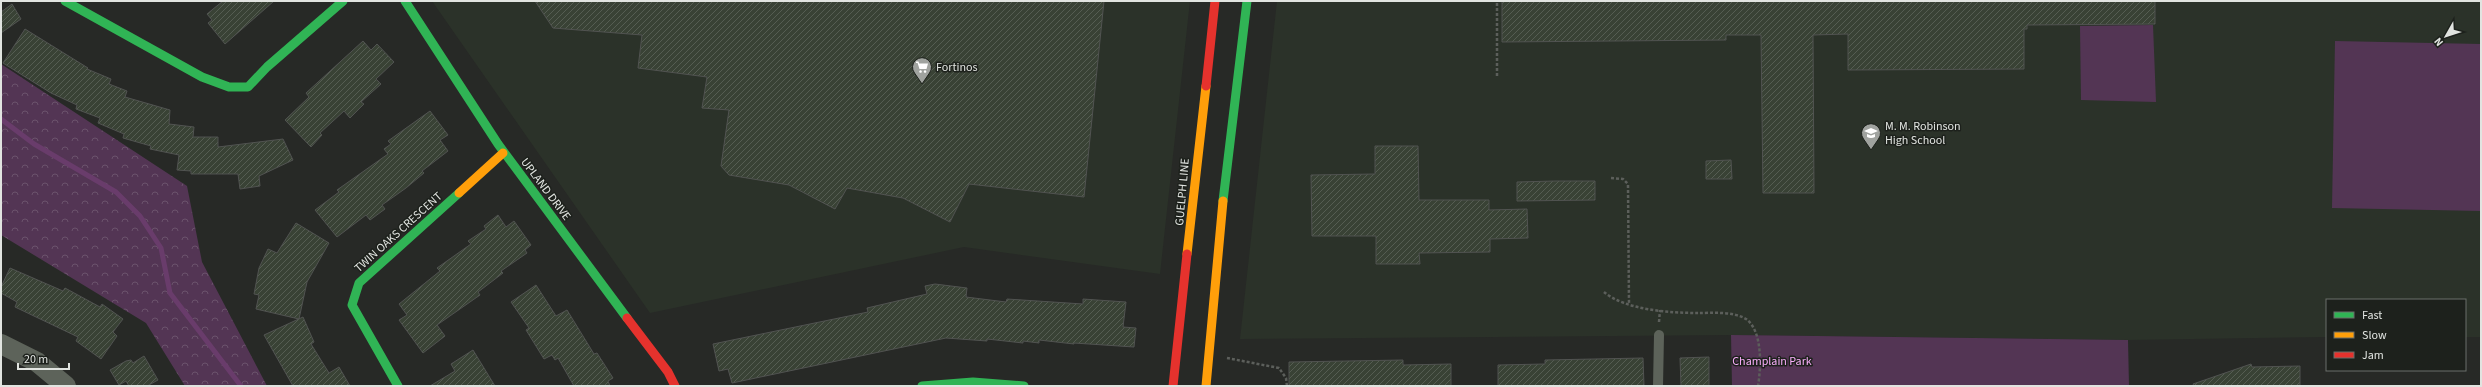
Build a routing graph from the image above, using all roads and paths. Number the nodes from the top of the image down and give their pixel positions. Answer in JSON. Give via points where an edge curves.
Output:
{"nodes":[{"id":1,"x":65,"y":1,"type":"edge"},
{"id":2,"x":343,"y":1,"type":"edge"},
{"id":3,"x":405,"y":1,"type":"edge"},
{"id":4,"x":1215,"y":1,"type":"edge"},
{"id":5,"x":1247,"y":1,"type":"edge"},
{"id":6,"x":1497,"y":1,"type":"edge"},
{"id":7,"x":1497,"y":76,"type":"dead end"},
{"id":8,"x":503,"y":153,"type":"junction"},
{"id":9,"x":1611,"y":178,"type":"dead end"},
{"id":10,"x":1604,"y":292,"type":"dead end"},
{"id":11,"x":1629,"y":303,"type":"junction"},
{"id":12,"x":1659,"y":335,"type":"dead end"},
{"id":13,"x":1,"y":344,"type":"edge"},
{"id":14,"x":1227,"y":358,"type":"dead end"},
{"id":15,"x":66,"y":386,"type":"edge"},
{"id":16,"x":398,"y":386,"type":"edge"},
{"id":17,"x":675,"y":386,"type":"edge"},
{"id":18,"x":922,"y":386,"type":"edge"},
{"id":19,"x":1024,"y":386,"type":"edge"},
{"id":20,"x":1173,"y":386,"type":"edge"},
{"id":21,"x":1206,"y":386,"type":"edge"},
{"id":22,"x":1287,"y":386,"type":"edge"},
{"id":23,"x":1658,"y":386,"type":"edge"},
{"id":24,"x":1758,"y":386,"type":"edge"}],
"edges":[{"from":1,"to":2,"type":"street","via":[[202,77],[229,87],[248,87],[267,66]]},
{"from":3,"to":8,"type":"street","name":"UPLAND DRIVE","via":[[436,54]]},
{"from":4,"to":20,"type":"street","name":"GUELPH LINE","via":[[1185,319]]},
{"from":5,"to":21,"type":"street","via":[[1208,321]]},
{"from":6,"to":7,"type":"path"},
{"from":8,"to":16,"type":"street","name":"TWIN OAKS CRESCENT","via":[[360,283],[352,305]]},
{"from":8,"to":17,"type":"street","name":"UPLAND DRIVE","via":[[668,372]]},
{"from":9,"to":11,"type":"path","via":[[1623,180],[1628,184]]},
{"from":10,"to":11,"type":"path","via":[[1614,300]]},
{"from":11,"to":24,"type":"path","via":[[1654,310],[1727,314],[1745,319],[1754,329],[1758,342]]},
{"from":12,"to":23,"type":"lane"},
{"from":13,"to":15,"type":"street","via":[[37,362]]},
{"from":14,"to":22,"type":"path","via":[[1279,368],[1286,378]]},
{"from":18,"to":19,"type":"street","via":[[1012,383]]}]}
